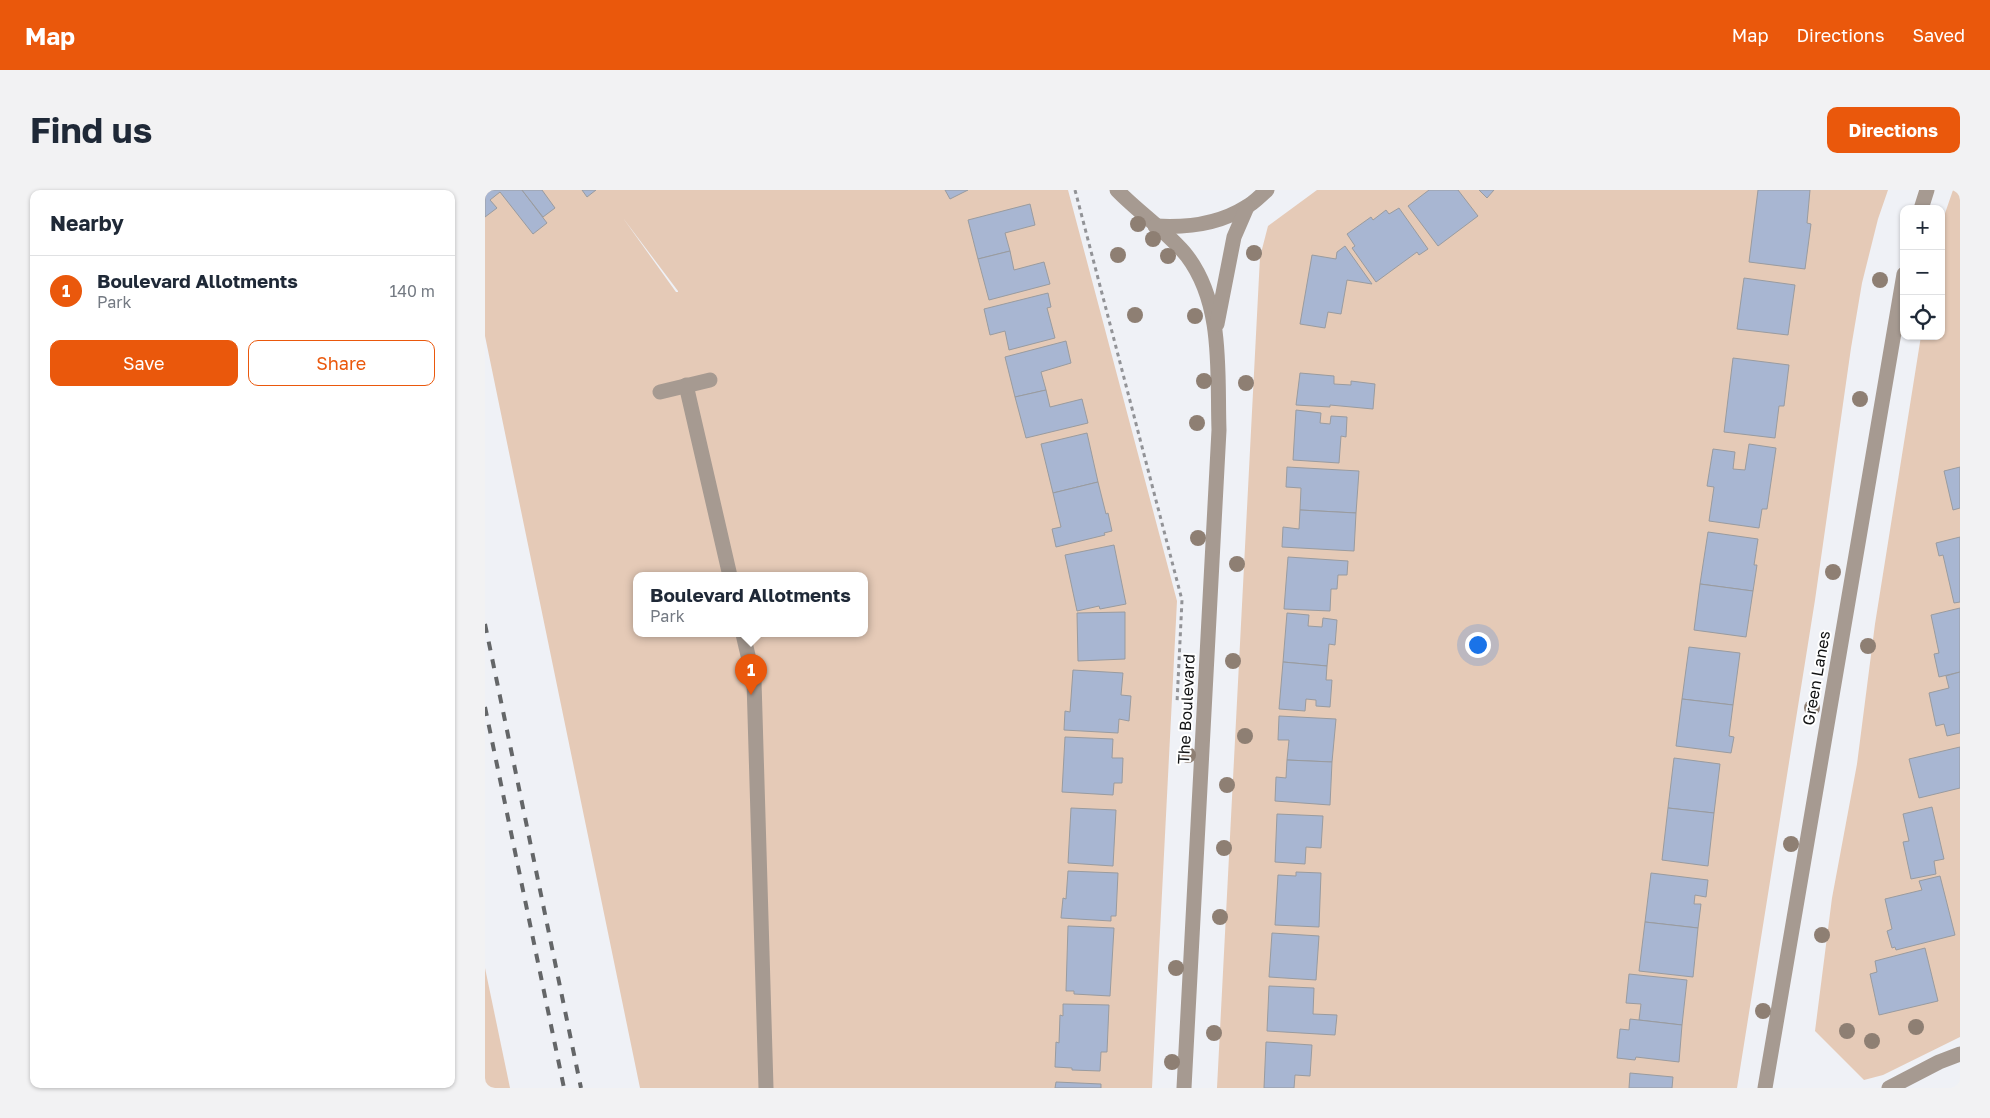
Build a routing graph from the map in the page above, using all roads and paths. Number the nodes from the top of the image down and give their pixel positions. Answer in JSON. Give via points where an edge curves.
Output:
{"nodes":[{"id":1,"x":1075,"y":190,"type":"edge"},
{"id":2,"x":1117,"y":190,"type":"edge"},
{"id":3,"x":1267,"y":190,"type":"edge"},
{"id":4,"x":1927,"y":190,"type":"edge"},
{"id":5,"x":1922,"y":205,"type":"edge"},
{"id":6,"x":1247,"y":207,"type":"junction"},
{"id":7,"x":1155,"y":226,"type":"junction"},
{"id":8,"x":1900,"y":295,"type":"edge"},
{"id":9,"x":1216,"y":333,"type":"junction"},
{"id":10,"x":710,"y":380,"type":"dead end"},
{"id":11,"x":686,"y":385,"type":"junction"},
{"id":12,"x":660,"y":392,"type":"dead end"},
{"id":13,"x":729,"y":572,"type":"edge"},
{"id":14,"x":744,"y":637,"type":"edge"},
{"id":15,"x":1176,"y":710,"type":"dead end"},
{"id":16,"x":1960,"y":1054,"type":"edge"},
{"id":17,"x":766,"y":1088,"type":"edge"},
{"id":18,"x":1184,"y":1088,"type":"edge"},
{"id":19,"x":1765,"y":1088,"type":"edge"},
{"id":20,"x":1889,"y":1088,"type":"edge"}],
"edges":[{"from":1,"to":15,"type":"path","via":[[1182,600]]},
{"from":2,"to":7,"type":"street","name":"The Boulevard"},
{"from":3,"to":6,"type":"street","name":"The Boulevard"},
{"from":4,"to":5,"type":"street"},
{"from":6,"to":7,"type":"street","name":"The Boulevard","via":[[1225,218],[1203,223],[1180,227]]},
{"from":6,"to":9,"type":"street","name":"The Boulevard","via":[[1234,237]]},
{"from":7,"to":9,"type":"street","name":"The Boulevard","via":[[1187,256],[1203,285]]},
{"from":8,"to":19,"type":"street","name":"Green Lanes"},
{"from":9,"to":18,"type":"street","name":"The Boulevard","via":[[1219,430]]},
{"from":10,"to":11,"type":"street"},
{"from":11,"to":12,"type":"street"},
{"from":11,"to":13,"type":"street"},
{"from":14,"to":17,"type":"street","via":[[754,680]]},
{"from":16,"to":20,"type":"street"}]}
